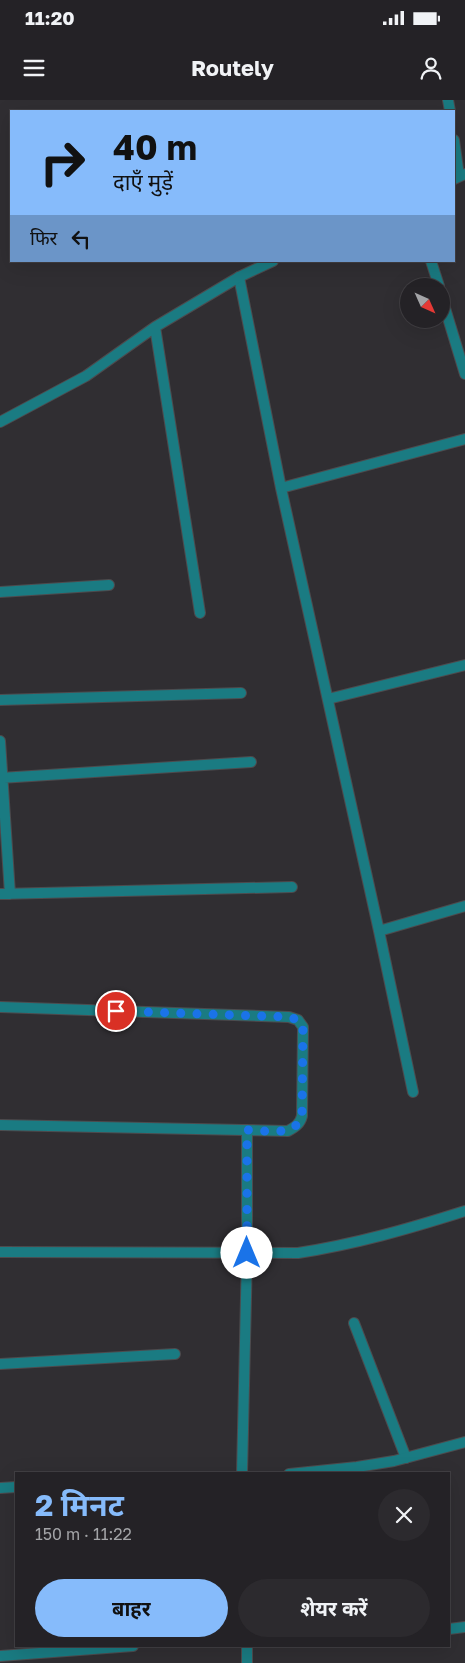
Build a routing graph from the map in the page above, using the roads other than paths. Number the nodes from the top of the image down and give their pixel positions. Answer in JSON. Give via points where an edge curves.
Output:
{"nodes":[{"id":1,"x":455,"y":147,"type":"edge"},
{"id":2,"x":459,"y":176,"type":"edge"},
{"id":3,"x":271,"y":262,"type":"edge"},
{"id":4,"x":431,"y":262,"type":"edge"},
{"id":5,"x":239,"y":277,"type":"junction"},
{"id":6,"x":436,"y":278,"type":"edge"},
{"id":7,"x":450,"y":325,"type":"edge"},
{"id":8,"x":155,"y":327,"type":"junction"},
{"id":9,"x":465,"y":374,"type":"edge"},
{"id":10,"x":0,"y":422,"type":"edge"},
{"id":11,"x":465,"y":439,"type":"edge"},
{"id":12,"x":281,"y":488,"type":"junction"},
{"id":13,"x":109,"y":584,"type":"dead end"},
{"id":14,"x":0,"y":592,"type":"edge"},
{"id":15,"x":200,"y":613,"type":"dead end"},
{"id":16,"x":465,"y":666,"type":"edge"},
{"id":17,"x":241,"y":693,"type":"dead end"},
{"id":18,"x":328,"y":699,"type":"junction"},
{"id":19,"x":0,"y":700,"type":"edge"},
{"id":20,"x":0,"y":741,"type":"edge"},
{"id":21,"x":251,"y":762,"type":"dead end"},
{"id":22,"x":1,"y":778,"type":"edge"},
{"id":23,"x":292,"y":887,"type":"dead end"},
{"id":24,"x":5,"y":894,"type":"edge"},
{"id":25,"x":465,"y":906,"type":"edge"},
{"id":26,"x":380,"y":931,"type":"junction"},
{"id":27,"x":0,"y":1007,"type":"edge"},
{"id":28,"x":413,"y":1092,"type":"dead end"},
{"id":29,"x":0,"y":1125,"type":"edge"},
{"id":30,"x":247,"y":1130,"type":"junction"},
{"id":31,"x":465,"y":1211,"type":"edge"},
{"id":32,"x":0,"y":1252,"type":"edge"},
{"id":33,"x":247,"y":1253,"type":"junction"},
{"id":34,"x":354,"y":1323,"type":"dead end"},
{"id":35,"x":175,"y":1354,"type":"dead end"},
{"id":36,"x":0,"y":1364,"type":"edge"},
{"id":37,"x":465,"y":1442,"type":"edge"},
{"id":38,"x":406,"y":1458,"type":"junction"},
{"id":39,"x":242,"y":1472,"type":"edge"},
{"id":40,"x":308,"y":1472,"type":"edge"},
{"id":41,"x":15,"y":1487,"type":"edge"},
{"id":42,"x":0,"y":1488,"type":"edge"},
{"id":43,"x":465,"y":1627,"type":"edge"},
{"id":44,"x":450,"y":1630,"type":"edge"},
{"id":45,"x":119,"y":1647,"type":"edge"},
{"id":46,"x":247,"y":1647,"type":"edge"},
{"id":47,"x":0,"y":1656,"type":"edge"},
{"id":48,"x":247,"y":1663,"type":"edge"}],
"edges":[{"from":1,"to":2,"type":"street"},
{"from":3,"to":5,"type":"street"},
{"from":4,"to":6,"type":"street"},
{"from":5,"to":8,"type":"street"},
{"from":5,"to":12,"type":"street"},
{"from":7,"to":9,"type":"street"},
{"from":8,"to":10,"type":"street","via":[[86,376]]},
{"from":8,"to":15,"type":"street"},
{"from":11,"to":12,"type":"street"},
{"from":12,"to":18,"type":"street"},
{"from":13,"to":14,"type":"street"},
{"from":16,"to":18,"type":"street"},
{"from":17,"to":19,"type":"street"},
{"from":18,"to":26,"type":"street"},
{"from":20,"to":22,"type":"street"},
{"from":21,"to":22,"type":"street"},
{"from":22,"to":24,"type":"street"},
{"from":23,"to":24,"type":"street"},
{"from":25,"to":26,"type":"street"},
{"from":26,"to":28,"type":"street"},
{"from":27,"to":30,"type":"street","via":[[289,1017],[298,1020],[303,1027],[301,1121],[288,1131]]},
{"from":29,"to":30,"type":"street"},
{"from":30,"to":33,"type":"street"},
{"from":31,"to":33,"type":"street","via":[[341,1247],[298,1253]]},
{"from":32,"to":33,"type":"street"},
{"from":33,"to":39,"type":"street"},
{"from":34,"to":38,"type":"street"},
{"from":35,"to":36,"type":"street"},
{"from":37,"to":38,"type":"street"},
{"from":38,"to":40,"type":"street"},
{"from":41,"to":42,"type":"street"},
{"from":43,"to":44,"type":"street"},
{"from":45,"to":47,"type":"street"},
{"from":46,"to":48,"type":"street"}]}
